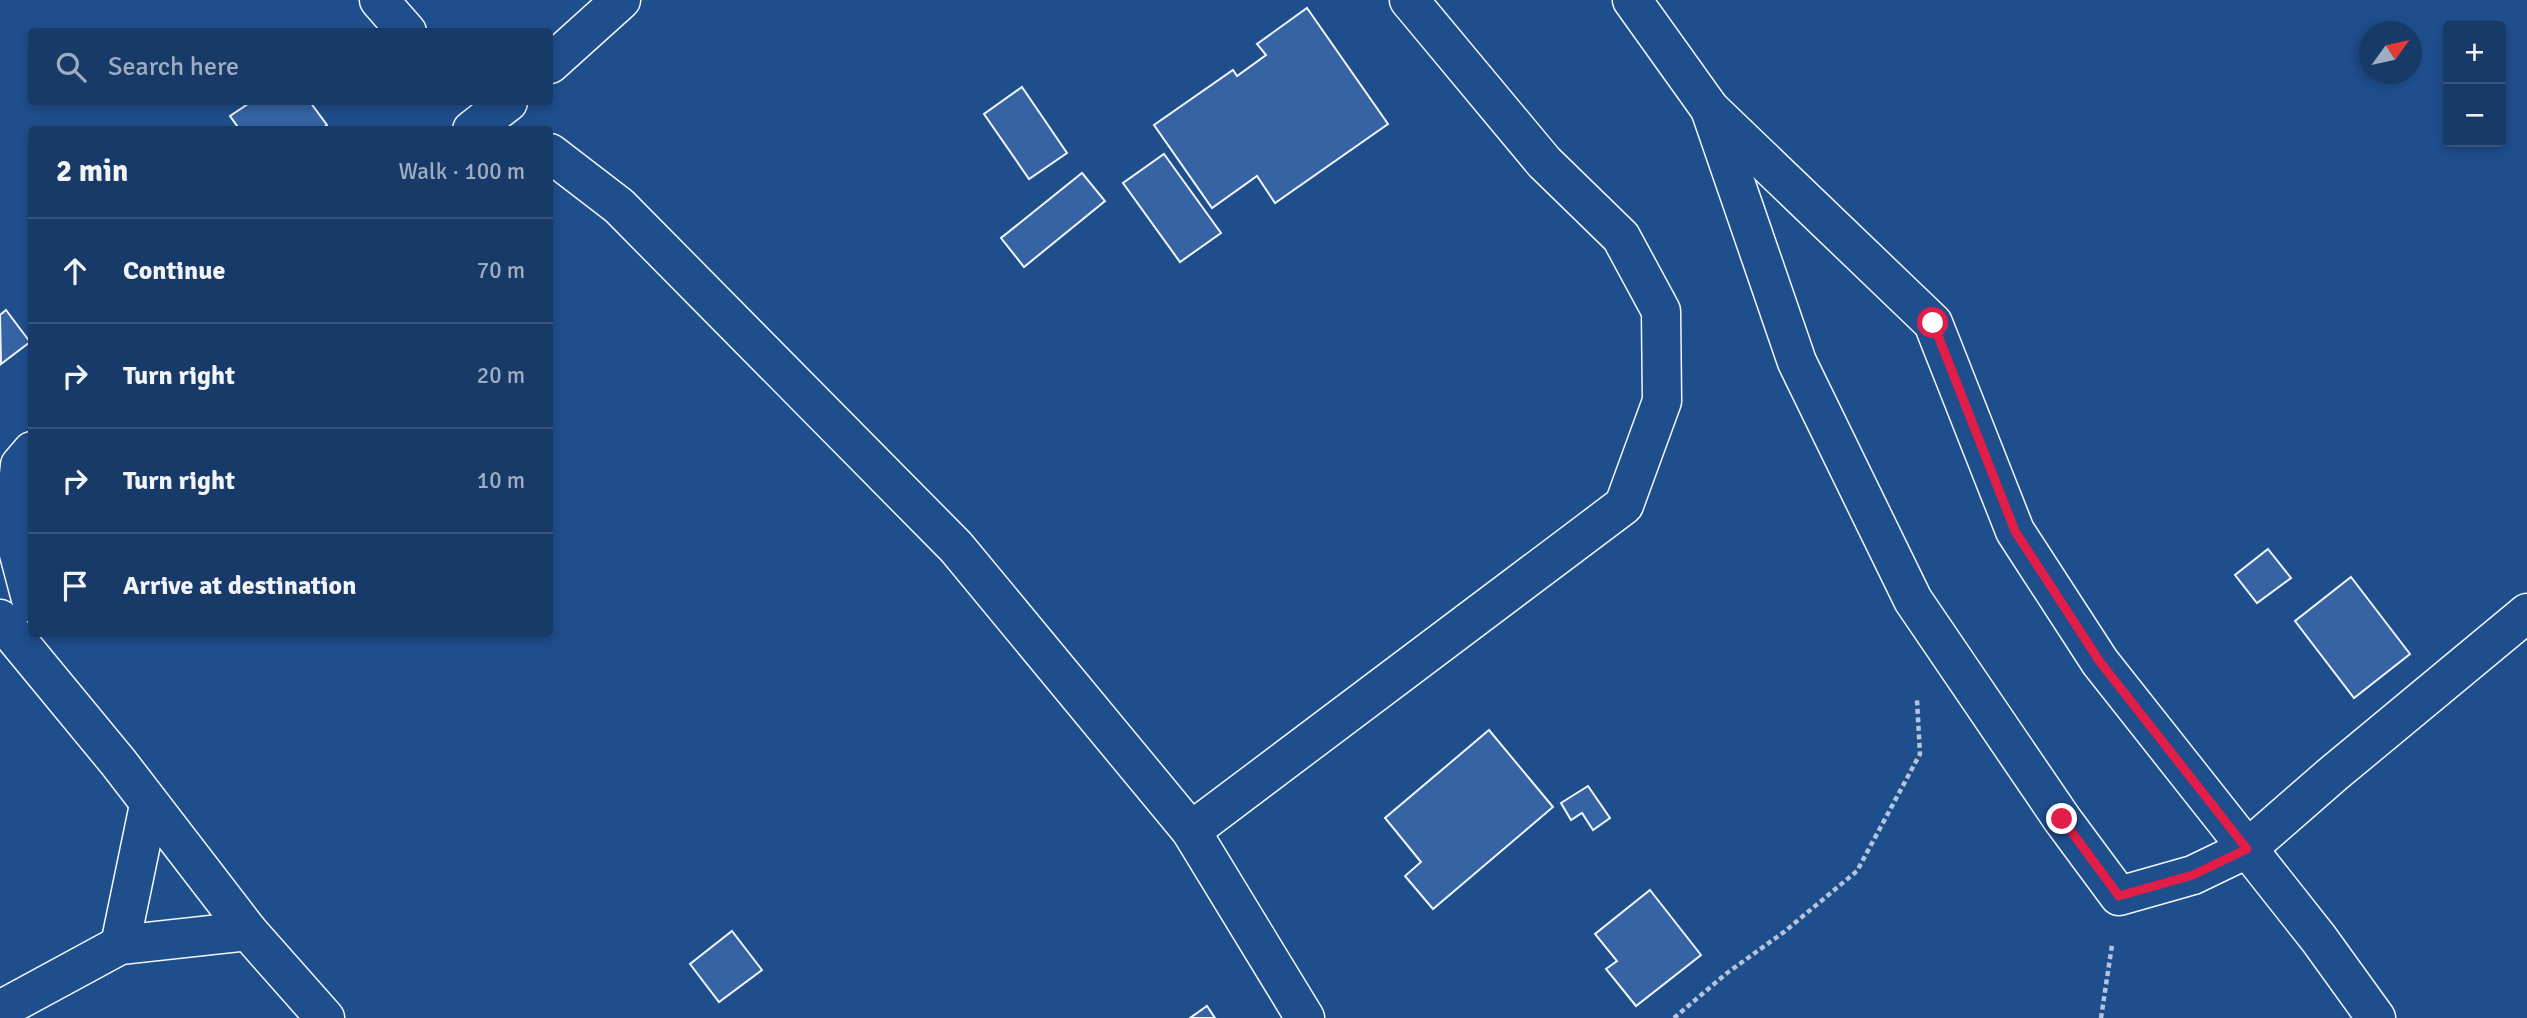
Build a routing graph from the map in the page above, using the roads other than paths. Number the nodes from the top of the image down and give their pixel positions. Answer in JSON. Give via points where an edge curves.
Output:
{"nodes":[{"id":1,"x":379,"y":0,"type":"edge"},
{"id":2,"x":621,"y":0,"type":"edge"},
{"id":3,"x":1409,"y":0,"type":"edge"},
{"id":4,"x":1632,"y":0,"type":"edge"},
{"id":5,"x":404,"y":28,"type":"edge"},
{"id":6,"x":553,"y":61,"type":"edge"},
{"id":7,"x":1710,"y":109,"type":"junction"},
{"id":8,"x":553,"y":155,"type":"edge"},
{"id":9,"x":28,"y":456,"type":"edge"},
{"id":10,"x":28,"y":588,"type":"edge"},
{"id":11,"x":2527,"y":613,"type":"edge"},
{"id":12,"x":0,"y":619,"type":"edge"},
{"id":13,"x":49,"y":637,"type":"edge"},
{"id":14,"x":118,"y":762,"type":"junction"},
{"id":15,"x":149,"y":805,"type":"junction"},
{"id":16,"x":1191,"y":831,"type":"junction"},
{"id":17,"x":2247,"y":849,"type":"junction"},
{"id":18,"x":248,"y":931,"type":"junction"},
{"id":19,"x":120,"y":945,"type":"junction"},
{"id":20,"x":0,"y":1010,"type":"edge"},
{"id":21,"x":325,"y":1018,"type":"edge"},
{"id":22,"x":1306,"y":1018,"type":"edge"},
{"id":23,"x":2376,"y":1018,"type":"edge"}],
"edges":[{"from":1,"to":5,"type":"street"},
{"from":2,"to":6,"type":"street"},
{"from":3,"to":16,"type":"street","via":[[1544,162],[1621,237],[1661,311],[1661,401],[1624,505]]},
{"from":4,"to":7,"type":"street"},
{"from":7,"to":17,"type":"street","via":[[1933,323],[2015,531],[2100,662]]},
{"from":7,"to":17,"type":"street","via":[[1797,362],[1913,600],[2062,819],[2119,896],[2193,875]]},
{"from":8,"to":16,"type":"street","via":[[619,206],[956,547]]},
{"from":9,"to":10,"type":"street","via":[[20,465],[13,531]]},
{"from":11,"to":17,"type":"street"},
{"from":12,"to":14,"type":"street"},
{"from":13,"to":14,"type":"street"},
{"from":14,"to":15,"type":"street"},
{"from":15,"to":18,"type":"street"},
{"from":15,"to":19,"type":"street"},
{"from":16,"to":22,"type":"street"},
{"from":17,"to":23,"type":"street"},
{"from":18,"to":19,"type":"street"},
{"from":18,"to":21,"type":"street"},
{"from":19,"to":20,"type":"street"}]}
